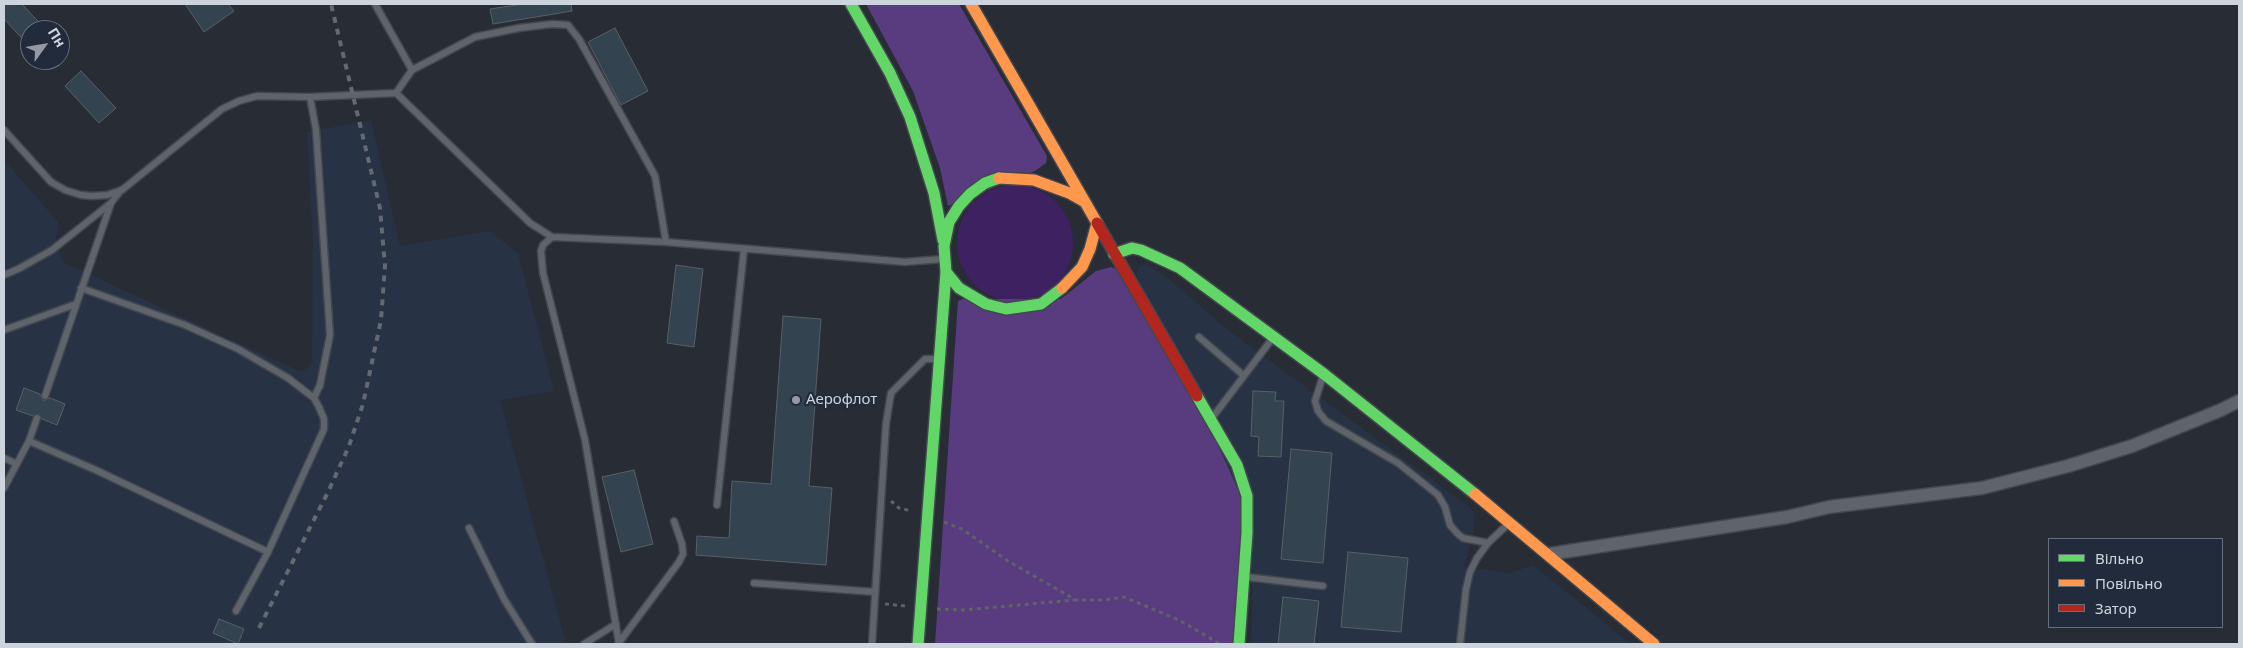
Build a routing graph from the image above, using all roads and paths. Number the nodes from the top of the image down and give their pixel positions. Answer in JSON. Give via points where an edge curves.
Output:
{"nodes":[{"id":1,"x":375,"y":4,"type":"edge"},
{"id":2,"x":851,"y":4,"type":"edge"},
{"id":3,"x":971,"y":4,"type":"edge"},
{"id":4,"x":412,"y":70,"type":"junction"},
{"id":5,"x":396,"y":93,"type":"junction"},
{"id":6,"x":310,"y":97,"type":"junction"},
{"id":7,"x":4,"y":130,"type":"edge"},
{"id":8,"x":122,"y":190,"type":"junction"},
{"id":9,"x":1085,"y":202,"type":"junction"},
{"id":10,"x":111,"y":203,"type":"junction"},
{"id":11,"x":1097,"y":223,"type":"junction"},
{"id":12,"x":552,"y":237,"type":"junction"},
{"id":13,"x":666,"y":242,"type":"junction"},
{"id":14,"x":944,"y":246,"type":"junction"},
{"id":15,"x":744,"y":249,"type":"junction"},
{"id":16,"x":1114,"y":254,"type":"junction"},
{"id":17,"x":945,"y":259,"type":"junction"},
{"id":18,"x":946,"y":272,"type":"junction"},
{"id":19,"x":4,"y":275,"type":"edge"},
{"id":20,"x":81,"y":288,"type":"junction"},
{"id":21,"x":76,"y":304,"type":"junction"},
{"id":22,"x":4,"y":330,"type":"edge"},
{"id":23,"x":1199,"y":337,"type":"dead end"},
{"id":24,"x":1273,"y":338,"type":"junction"},
{"id":25,"x":941,"y":359,"type":"junction"},
{"id":26,"x":1324,"y":374,"type":"junction"},
{"id":27,"x":1243,"y":375,"type":"junction"},
{"id":28,"x":45,"y":396,"type":"dead end"},
{"id":29,"x":314,"y":398,"type":"junction"},
{"id":30,"x":2239,"y":401,"type":"edge"},
{"id":31,"x":37,"y":418,"type":"dead end"},
{"id":32,"x":1212,"y":419,"type":"junction"},
{"id":33,"x":29,"y":441,"type":"junction"},
{"id":34,"x":4,"y":458,"type":"edge"},
{"id":35,"x":16,"y":464,"type":"junction"},
{"id":36,"x":4,"y":488,"type":"edge"},
{"id":37,"x":881,"y":493,"type":"junction"},
{"id":38,"x":717,"y":505,"type":"dead end"},
{"id":39,"x":929,"y":515,"type":"junction"},
{"id":40,"x":674,"y":521,"type":"dead end"},
{"id":41,"x":1511,"y":522,"type":"junction"},
{"id":42,"x":469,"y":528,"type":"dead end"},
{"id":43,"x":1488,"y":544,"type":"junction"},
{"id":44,"x":268,"y":552,"type":"junction"},
{"id":45,"x":1550,"y":554,"type":"junction"},
{"id":46,"x":1245,"y":577,"type":"junction"},
{"id":47,"x":754,"y":583,"type":"dead end"},
{"id":48,"x":1323,"y":586,"type":"dead end"},
{"id":49,"x":875,"y":592,"type":"junction"},
{"id":50,"x":1076,"y":600,"type":"junction"},
{"id":51,"x":874,"y":603,"type":"junction"},
{"id":52,"x":922,"y":607,"type":"junction"},
{"id":53,"x":236,"y":611,"type":"dead end"},
{"id":54,"x":616,"y":624,"type":"junction"},
{"id":55,"x":532,"y":644,"type":"edge"},
{"id":56,"x":584,"y":644,"type":"edge"},
{"id":57,"x":619,"y":644,"type":"edge"},
{"id":58,"x":872,"y":644,"type":"edge"},
{"id":59,"x":918,"y":644,"type":"edge"},
{"id":60,"x":1220,"y":644,"type":"edge"},
{"id":61,"x":1239,"y":644,"type":"edge"},
{"id":62,"x":1460,"y":644,"type":"edge"},
{"id":63,"x":1654,"y":644,"type":"edge"}],
"edges":[{"from":1,"to":4,"type":"lane"},
{"from":2,"to":14,"type":"main road","via":[[890,73],[910,117],[934,192]]},
{"from":3,"to":9,"type":"main road"},
{"from":4,"to":5,"type":"lane"},
{"from":4,"to":13,"type":"lane","via":[[475,36],[568,24],[656,176]]},
{"from":5,"to":6,"type":"lane"},
{"from":5,"to":12,"type":"lane","via":[[530,223]]},
{"from":6,"to":8,"type":"lane","via":[[257,96],[222,108]]},
{"from":6,"to":29,"type":"lane","via":[[316,130],[330,336]]},
{"from":7,"to":8,"type":"lane","via":[[52,182],[65,190],[92,196]]},
{"from":8,"to":10,"type":"lane"},
{"from":9,"to":11,"type":"main road"},
{"from":9,"to":14,"type":"main road","via":[[1034,180],[999,178],[985,183],[959,206],[949,222]]},
{"from":10,"to":19,"type":"lane","via":[[52,250]]},
{"from":10,"to":20,"type":"lane"},
{"from":11,"to":16,"type":"main road"},
{"from":11,"to":18,"type":"main road","via":[[1082,267],[1071,282],[1041,304],[1006,309],[986,304],[959,288]]},
{"from":12,"to":13,"type":"lane"},
{"from":12,"to":54,"type":"lane","via":[[541,251],[543,273],[585,440]]},
{"from":13,"to":15,"type":"lane"},
{"from":14,"to":17,"type":"main road"},
{"from":15,"to":17,"type":"lane","via":[[905,262]]},
{"from":15,"to":38,"type":"lane"},
{"from":16,"to":24,"type":"main road","via":[[1132,248],[1180,268]]},
{"from":16,"to":32,"type":"main road"},
{"from":17,"to":18,"type":"main road"},
{"from":18,"to":25,"type":"main road"},
{"from":20,"to":21,"type":"lane"},
{"from":20,"to":29,"type":"lane","via":[[238,349],[282,374]]},
{"from":21,"to":22,"type":"lane"},
{"from":21,"to":28,"type":"lane"},
{"from":23,"to":27,"type":"lane"},
{"from":24,"to":26,"type":"main road"},
{"from":24,"to":27,"type":"lane"},
{"from":25,"to":37,"type":"lane","via":[[924,359],[890,393]]},
{"from":25,"to":39,"type":"main road"},
{"from":26,"to":41,"type":"main road"},
{"from":26,"to":43,"type":"lane","via":[[1316,401],[1326,421],[1398,463],[1438,495],[1450,525],[1463,538]]},
{"from":27,"to":32,"type":"lane"},
{"from":29,"to":44,"type":"lane","via":[[324,419],[324,429]]},
{"from":30,"to":45,"type":"street","via":[[2132,446],[1982,488],[1828,507],[1787,517]]},
{"from":31,"to":33,"type":"lane"},
{"from":32,"to":46,"type":"main road","via":[[1237,465],[1246,496]]},
{"from":33,"to":35,"type":"lane"},
{"from":33,"to":44,"type":"lane"},
{"from":34,"to":35,"type":"lane"},
{"from":35,"to":36,"type":"lane"},
{"from":37,"to":39,"type":"path","via":[[899,508]]},
{"from":37,"to":49,"type":"lane"},
{"from":39,"to":50,"type":"path","via":[[962,528],[1008,561]]},
{"from":39,"to":52,"type":"main road"},
{"from":40,"to":57,"type":"lane","via":[[683,554]]},
{"from":41,"to":43,"type":"lane"},
{"from":41,"to":45,"type":"main road"},
{"from":42,"to":55,"type":"lane","via":[[504,600]]},
{"from":43,"to":62,"type":"lane","via":[[1470,572]]},
{"from":44,"to":53,"type":"lane"},
{"from":45,"to":63,"type":"main road"},
{"from":46,"to":48,"type":"lane"},
{"from":46,"to":61,"type":"main road"},
{"from":47,"to":49,"type":"lane"},
{"from":49,"to":51,"type":"lane"},
{"from":50,"to":52,"type":"path","via":[[963,610]]},
{"from":50,"to":60,"type":"path","via":[[1124,597],[1179,620]]},
{"from":51,"to":52,"type":"path"},
{"from":51,"to":58,"type":"lane"},
{"from":52,"to":59,"type":"main road"},
{"from":54,"to":56,"type":"lane"},
{"from":54,"to":57,"type":"lane"}]}
